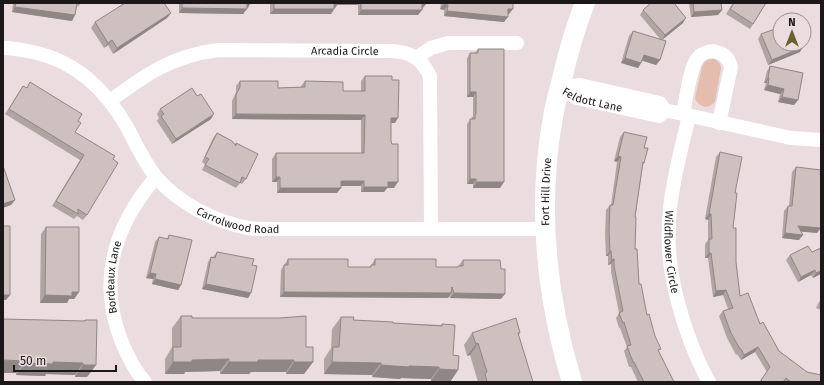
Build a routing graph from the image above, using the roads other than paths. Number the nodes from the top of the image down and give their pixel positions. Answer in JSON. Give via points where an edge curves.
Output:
{"nodes":[{"id":1,"x":585,"y":3,"type":"edge"},
{"id":2,"x":517,"y":43,"type":"dead end"},
{"id":3,"x":3,"y":48,"type":"edge"},
{"id":4,"x":416,"y":58,"type":"junction"},
{"id":5,"x":560,"y":88,"type":"junction"},
{"id":6,"x":110,"y":101,"type":"junction"},
{"id":7,"x":686,"y":115,"type":"junction"},
{"id":8,"x":719,"y":123,"type":"junction"},
{"id":9,"x":821,"y":140,"type":"edge"},
{"id":10,"x":156,"y":177,"type":"junction"},
{"id":11,"x":430,"y":228,"type":"junction"},
{"id":12,"x":545,"y":229,"type":"junction"},
{"id":13,"x":139,"y":380,"type":"edge"},
{"id":14,"x":572,"y":382,"type":"edge"},
{"id":15,"x":709,"y":382,"type":"edge"}],
"edges":[{"from":1,"to":5,"type":"street","name":"Fort Hill Drive"},
{"from":2,"to":4,"type":"street","via":[[448,43],[431,48]]},
{"from":3,"to":6,"type":"street","name":"Carrolwood Road","via":[[45,55],[62,61],[90,79]]},
{"from":4,"to":6,"type":"street","name":"Arcadia Circle","via":[[401,51],[218,50],[186,56],[162,65]]},
{"from":4,"to":11,"type":"street","via":[[430,76],[431,85]]},
{"from":5,"to":7,"type":"street","name":"Feldott Lane","via":[[577,98],[659,116],[665,111]]},
{"from":5,"to":12,"type":"street","name":"Fort Hill Drive","via":[[547,158]]},
{"from":6,"to":10,"type":"street","name":"Carrolwood Road"},
{"from":7,"to":8,"type":"street","name":"Feldott Lane"},
{"from":7,"to":8,"type":"street","name":"Wildflower Circle","via":[[697,59],[705,53],[716,52],[728,58],[731,67]]},
{"from":7,"to":15,"type":"street","name":"Wildflower Circle","via":[[670,202],[669,254],[679,306],[698,361]]},
{"from":8,"to":9,"type":"street","name":"Feldott Lane","via":[[791,138]]},
{"from":10,"to":11,"type":"street","name":"Carrolwood Road","via":[[173,193],[204,213],[248,228]]},
{"from":10,"to":13,"type":"street","name":"Bordeaux Lane","via":[[144,190],[125,221],[116,244],[112,266],[111,297],[115,322]]},
{"from":11,"to":12,"type":"street","name":"Carrolwood Road"},
{"from":12,"to":14,"type":"street","name":"Fort Hill Drive","via":[[551,294]]}]}
